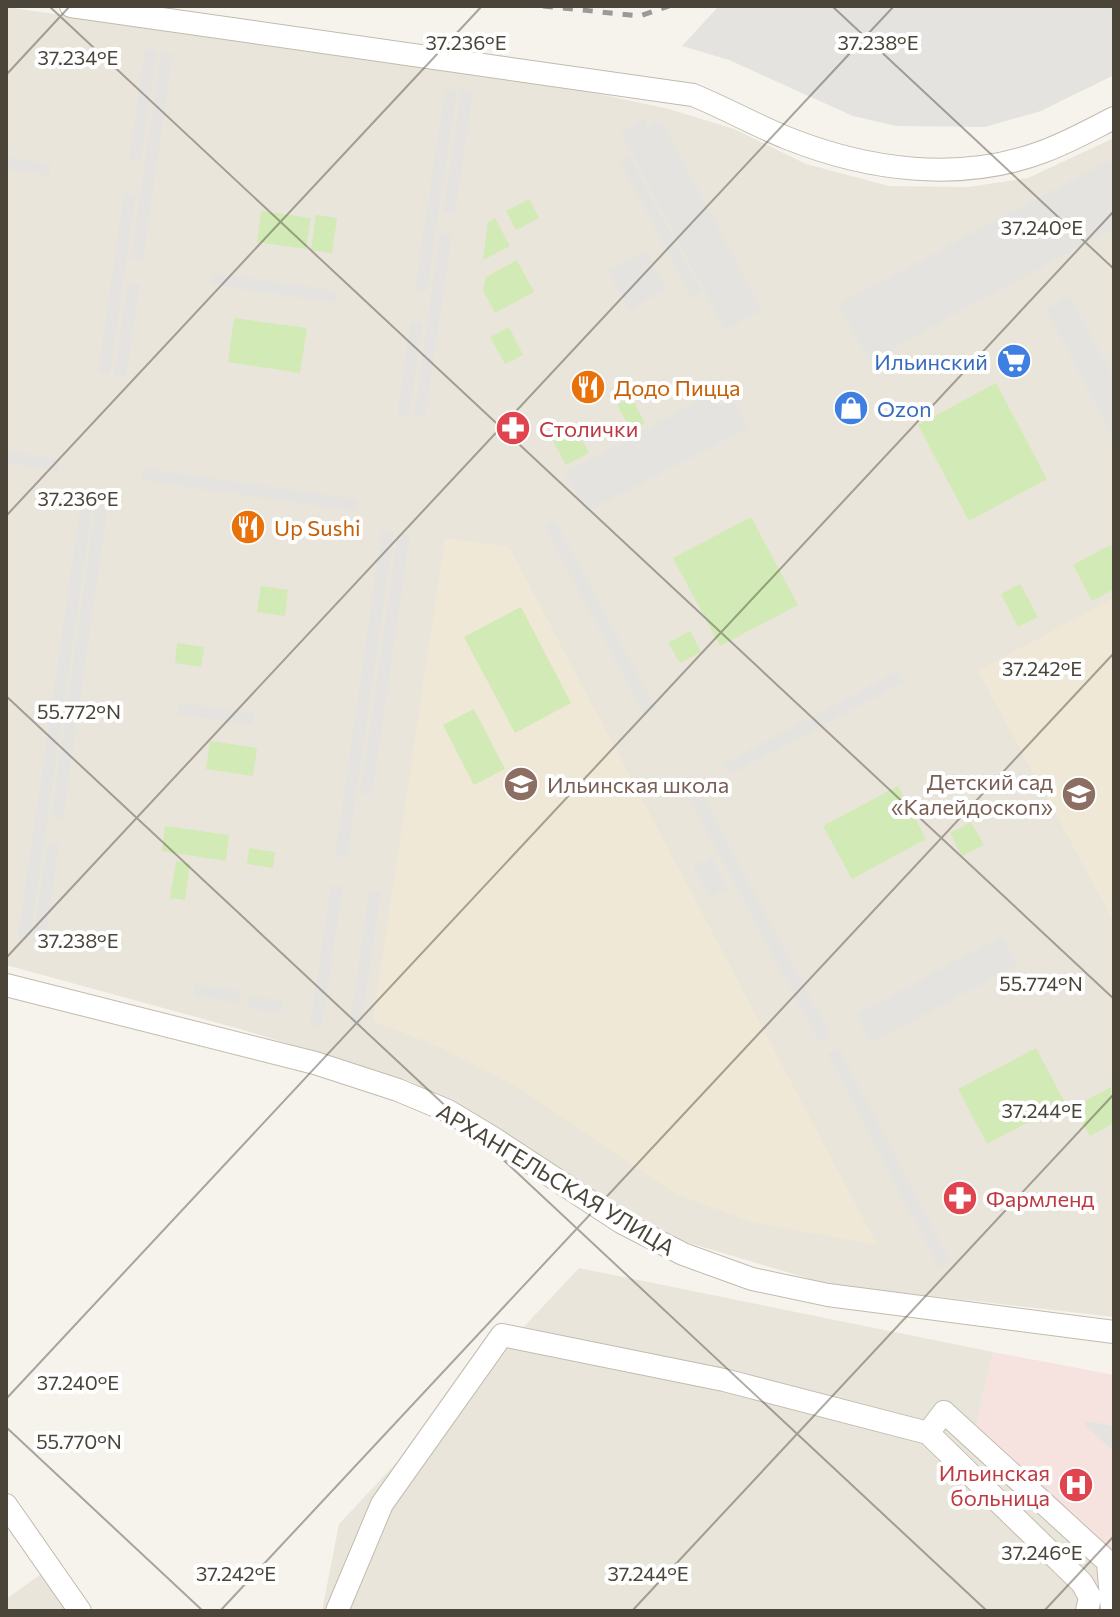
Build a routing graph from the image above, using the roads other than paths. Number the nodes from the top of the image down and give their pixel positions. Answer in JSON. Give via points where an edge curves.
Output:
{"nodes":[{"id":1,"x":71,"y":6,"type":"edge"},
{"id":2,"x":1114,"y":118,"type":"edge"},
{"id":3,"x":6,"y":985,"type":"edge"},
{"id":4,"x":1114,"y":1332,"type":"edge"},
{"id":5,"x":928,"y":1433,"type":"junction"},
{"id":6,"x":6,"y":1505,"type":"edge"},
{"id":7,"x":1100,"y":1603,"type":"edge"},
{"id":8,"x":80,"y":1611,"type":"edge"},
{"id":9,"x":337,"y":1611,"type":"edge"}],
"edges":[{"from":1,"to":2,"type":"street","via":[[693,95],[785,137],[891,169],[994,164],[1041,152]]},
{"from":3,"to":4,"type":"street","name":"АРХАНГЕЛЬСКАЯ УЛИЦА","via":[[315,1063],[398,1090],[448,1111],[621,1222],[683,1254],[752,1279],[828,1295]]},
{"from":5,"to":7,"type":"street"},
{"from":5,"to":7,"type":"street","via":[[944,1412],[1108,1562]]},
{"from":5,"to":9,"type":"street","via":[[724,1380],[502,1335],[382,1504]]},
{"from":6,"to":8,"type":"street"}]}
